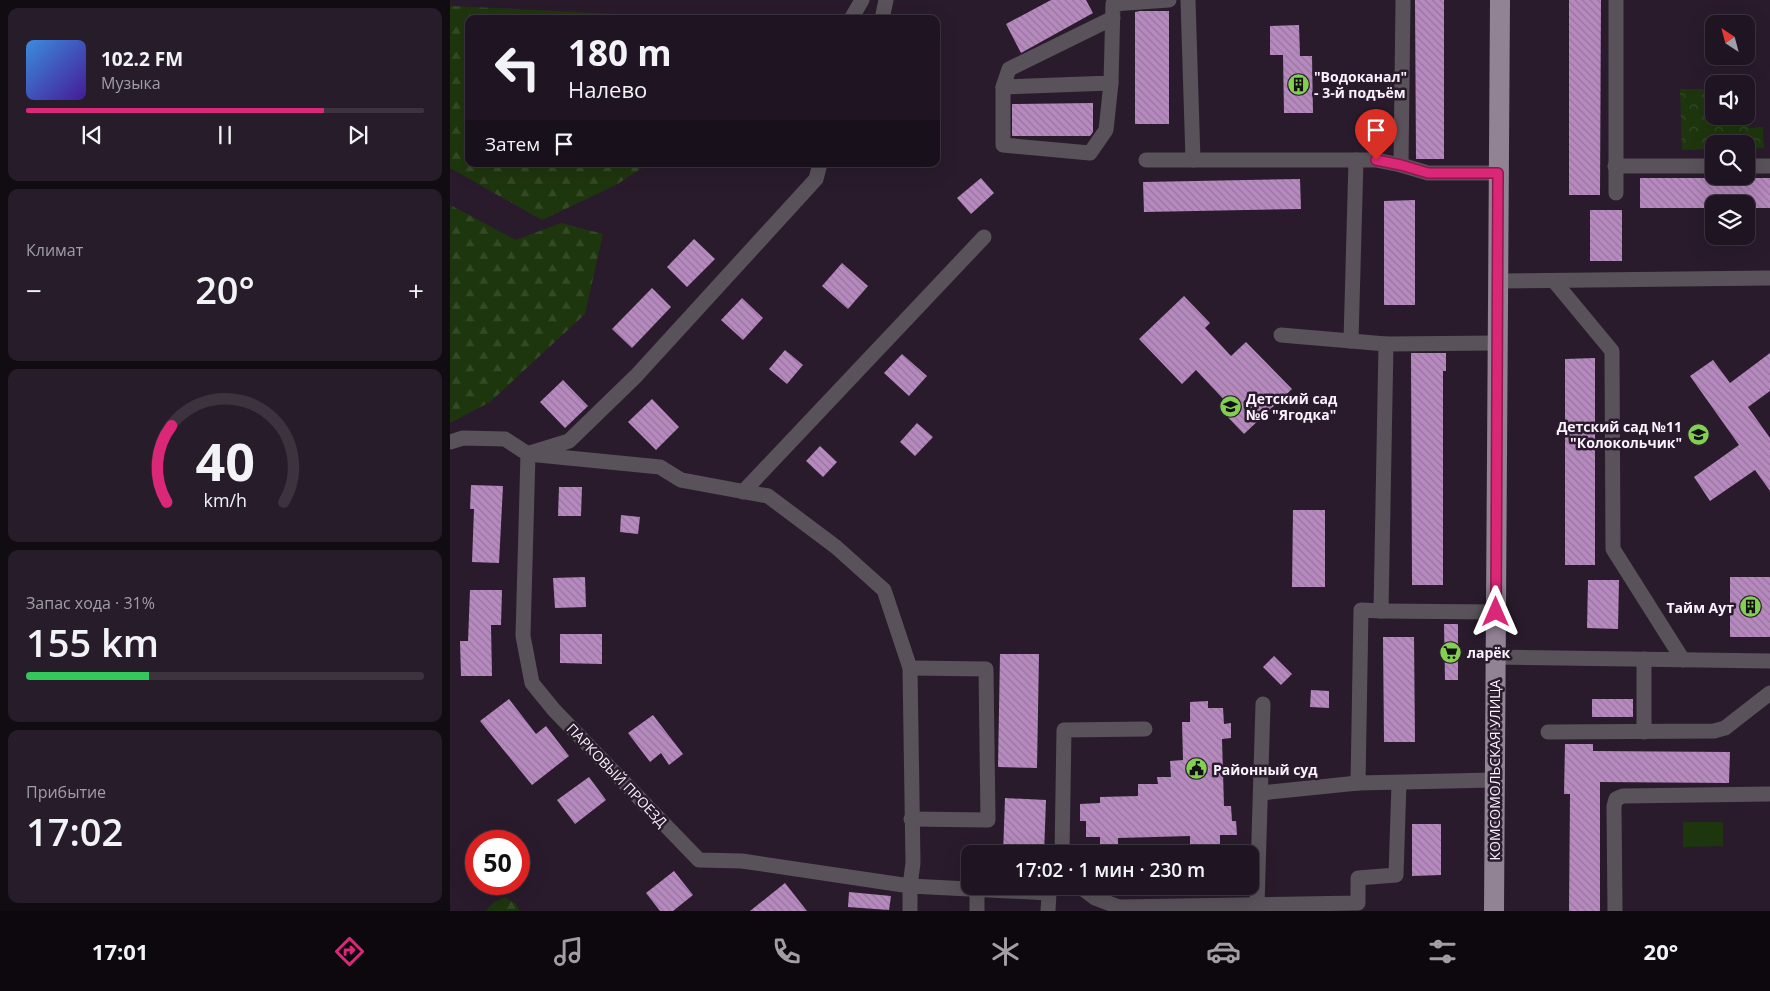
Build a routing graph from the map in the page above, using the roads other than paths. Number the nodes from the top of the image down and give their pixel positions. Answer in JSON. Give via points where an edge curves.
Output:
{"nodes":[{"id":1,"x":862,"y":0,"type":"edge"},
{"id":2,"x":886,"y":0,"type":"edge"},
{"id":3,"x":1169,"y":0,"type":"edge"},
{"id":4,"x":1188,"y":0,"type":"edge"},
{"id":5,"x":1403,"y":0,"type":"edge"},
{"id":6,"x":1500,"y":0,"type":"edge"},
{"id":7,"x":1616,"y":0,"type":"edge"},
{"id":8,"x":853,"y":15,"type":"edge"},
{"id":9,"x":883,"y":15,"type":"edge"},
{"id":10,"x":1113,"y":18,"type":"junction"},
{"id":11,"x":1111,"y":83,"type":"junction"},
{"id":12,"x":1003,"y":87,"type":"junction"},
{"id":13,"x":1146,"y":160,"type":"dead end"},
{"id":14,"x":1194,"y":160,"type":"junction"},
{"id":15,"x":1356,"y":160,"type":"junction"},
{"id":16,"x":1401,"y":165,"type":"junction"},
{"id":17,"x":1615,"y":166,"type":"junction"},
{"id":18,"x":1705,"y":166,"type":"edge"},
{"id":19,"x":1755,"y":166,"type":"edge"},
{"id":20,"x":1770,"y":166,"type":"edge"},
{"id":21,"x":819,"y":167,"type":"edge"},
{"id":22,"x":1498,"y":173,"type":"junction"},
{"id":23,"x":1616,"y":193,"type":"dead end"},
{"id":24,"x":984,"y":237,"type":"dead end"},
{"id":25,"x":1770,"y":278,"type":"edge"},
{"id":26,"x":1498,"y":281,"type":"junction"},
{"id":27,"x":1554,"y":281,"type":"junction"},
{"id":28,"x":1281,"y":334,"type":"dead end"},
{"id":29,"x":1351,"y":341,"type":"junction"},
{"id":30,"x":1497,"y":342,"type":"junction"},
{"id":31,"x":1386,"y":344,"type":"junction"},
{"id":32,"x":450,"y":442,"type":"edge"},
{"id":33,"x":528,"y":454,"type":"junction"},
{"id":34,"x":743,"y":492,"type":"junction"},
{"id":35,"x":1381,"y":611,"type":"junction"},
{"id":36,"x":1496,"y":612,"type":"junction"},
{"id":37,"x":1495,"y":657,"type":"junction"},
{"id":38,"x":1644,"y":659,"type":"junction"},
{"id":39,"x":1683,"y":660,"type":"junction"},
{"id":40,"x":1770,"y":661,"type":"edge"},
{"id":41,"x":910,"y":668,"type":"junction"},
{"id":42,"x":1770,"y":693,"type":"edge"},
{"id":43,"x":1263,"y":704,"type":"dead end"},
{"id":44,"x":1145,"y":729,"type":"dead end"},
{"id":45,"x":1548,"y":732,"type":"dead end"},
{"id":46,"x":1644,"y":732,"type":"junction"},
{"id":47,"x":1494,"y":780,"type":"junction"},
{"id":48,"x":1399,"y":782,"type":"junction"},
{"id":49,"x":1358,"y":783,"type":"junction"},
{"id":50,"x":1260,"y":792,"type":"junction"},
{"id":51,"x":1770,"y":794,"type":"edge"},
{"id":52,"x":911,"y":820,"type":"junction"},
{"id":53,"x":1062,"y":845,"type":"edge"},
{"id":54,"x":910,"y":886,"type":"junction"},
{"id":55,"x":961,"y":889,"type":"edge"},
{"id":56,"x":977,"y":895,"type":"edge"},
{"id":57,"x":1048,"y":895,"type":"edge"},
{"id":58,"x":1091,"y":895,"type":"edge"},
{"id":59,"x":1257,"y":904,"type":"junction"},
{"id":60,"x":1359,"y":907,"type":"edge"},
{"id":61,"x":1119,"y":909,"type":"edge"},
{"id":62,"x":910,"y":911,"type":"edge"},
{"id":63,"x":977,"y":911,"type":"edge"},
{"id":64,"x":1048,"y":911,"type":"edge"},
{"id":65,"x":1494,"y":911,"type":"edge"},
{"id":66,"x":1615,"y":911,"type":"edge"}],
"edges":[{"from":1,"to":8,"type":"street"},
{"from":2,"to":9,"type":"street"},
{"from":3,"to":10,"type":"street","via":[[1113,4]]},
{"from":4,"to":14,"type":"street"},
{"from":5,"to":16,"type":"street"},
{"from":6,"to":22,"type":"main road","name":"КОМСОМОЛЬСКАЯ УЛИЦА"},
{"from":7,"to":17,"type":"street"},
{"from":10,"to":11,"type":"street"},
{"from":10,"to":12,"type":"street","via":[[1008,69]]},
{"from":11,"to":12,"type":"street"},
{"from":11,"to":12,"type":"street","via":[[1106,130],[1090,153],[1003,145]]},
{"from":13,"to":14,"type":"street"},
{"from":14,"to":15,"type":"street"},
{"from":15,"to":16,"type":"street"},
{"from":15,"to":29,"type":"street"},
{"from":16,"to":22,"type":"street","via":[[1428,173]]},
{"from":17,"to":18,"type":"street"},
{"from":17,"to":23,"type":"street"},
{"from":19,"to":20,"type":"street"},
{"from":21,"to":33,"type":"street","via":[[816,179],[636,376],[569,441]]},
{"from":22,"to":26,"type":"main road","name":"КОМСОМОЛЬСКАЯ УЛИЦА"},
{"from":24,"to":34,"type":"street"},
{"from":25,"to":27,"type":"street"},
{"from":26,"to":27,"type":"street"},
{"from":26,"to":30,"type":"main road","name":"КОМСОМОЛЬСКАЯ УЛИЦА"},
{"from":27,"to":39,"type":"street","via":[[1612,350],[1613,549]]},
{"from":28,"to":29,"type":"street"},
{"from":29,"to":31,"type":"street"},
{"from":30,"to":31,"type":"street"},
{"from":30,"to":36,"type":"main road","name":"КОМСОМОЛЬСКАЯ УЛИЦА"},
{"from":31,"to":35,"type":"street"},
{"from":32,"to":33,"type":"street","via":[[463,438],[504,439]]},
{"from":33,"to":34,"type":"street","via":[[660,467],[681,480]]},
{"from":33,"to":54,"type":"street","name":"ПАРКОВЫЙ ПРОЕЗД","via":[[523,636],[532,683],[554,710],[699,860],[742,861]]},
{"from":34,"to":41,"type":"street","via":[[768,496],[836,547],[884,590]]},
{"from":35,"to":36,"type":"street"},
{"from":35,"to":49,"type":"street","via":[[1361,610]]},
{"from":36,"to":37,"type":"main road","name":"КОМСОМОЛЬСКАЯ УЛИЦА"},
{"from":37,"to":38,"type":"street"},
{"from":37,"to":47,"type":"main road","name":"КОМСОМОЛЬСКАЯ УЛИЦА"},
{"from":38,"to":39,"type":"street"},
{"from":38,"to":46,"type":"street"},
{"from":39,"to":40,"type":"street"},
{"from":41,"to":52,"type":"street"},
{"from":41,"to":52,"type":"street","via":[[986,669],[988,820]]},
{"from":42,"to":46,"type":"street","via":[[1720,730]]},
{"from":43,"to":50,"type":"street"},
{"from":44,"to":53,"type":"street","via":[[1064,730]]},
{"from":45,"to":46,"type":"street"},
{"from":47,"to":48,"type":"street"},
{"from":47,"to":65,"type":"main road","name":"КОМСОМОЛЬСКАЯ УЛИЦА"},
{"from":48,"to":49,"type":"street"},
{"from":48,"to":60,"type":"street","via":[[1396,876],[1358,878]]},
{"from":49,"to":50,"type":"street"},
{"from":50,"to":59,"type":"street"},
{"from":51,"to":66,"type":"street","via":[[1623,796],[1616,799]]},
{"from":52,"to":54,"type":"street","via":[[913,863]]},
{"from":54,"to":55,"type":"street","name":"ПАРКОВЫЙ ПРОЕЗД"},
{"from":54,"to":62,"type":"street"},
{"from":56,"to":63,"type":"street"},
{"from":57,"to":64,"type":"street","name":"ПАРКОВЫЙ ПРОЕЗД"},
{"from":58,"to":61,"type":"street"},
{"from":59,"to":60,"type":"street"},
{"from":59,"to":61,"type":"street"}]}
